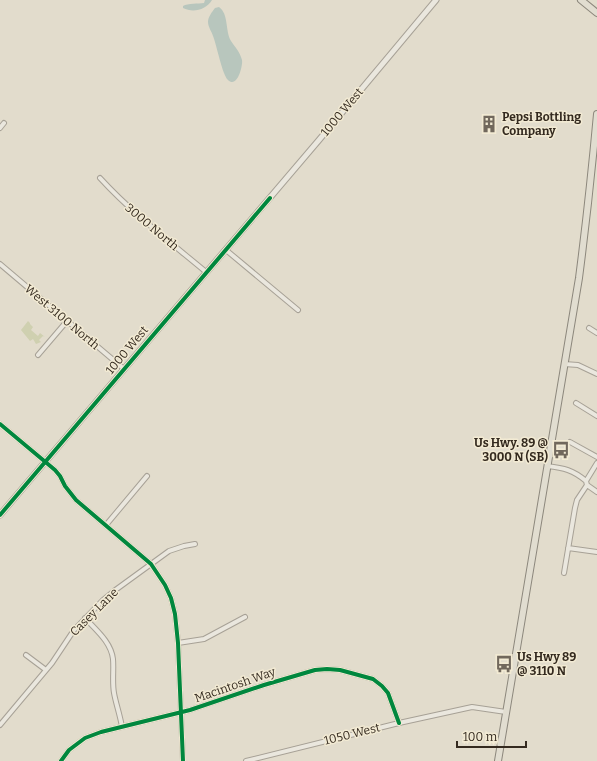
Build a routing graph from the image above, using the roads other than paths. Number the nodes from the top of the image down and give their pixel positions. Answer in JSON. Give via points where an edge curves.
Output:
{"nodes":[{"id":1,"x":436,"y":0,"type":"edge"},
{"id":2,"x":581,"y":0,"type":"edge"},
{"id":3,"x":597,"y":13,"type":"edge"},
{"id":4,"x":597,"y":114,"type":"edge"},
{"id":5,"x":4,"y":123,"type":"dead end"},
{"id":6,"x":0,"y":128,"type":"edge"},
{"id":7,"x":100,"y":178,"type":"dead end"},
{"id":8,"x":226,"y":250,"type":"junction"},
{"id":9,"x":0,"y":264,"type":"edge"},
{"id":10,"x":206,"y":272,"type":"junction"},
{"id":11,"x":298,"y":310,"type":"dead end"},
{"id":12,"x":67,"y":322,"type":"junction"},
{"id":13,"x":589,"y":328,"type":"dead end"},
{"id":14,"x":597,"y":333,"type":"edge"},
{"id":15,"x":38,"y":355,"type":"dead end"},
{"id":16,"x":564,"y":364,"type":"junction"},
{"id":17,"x":124,"y":369,"type":"junction"},
{"id":18,"x":597,"y":374,"type":"edge"},
{"id":19,"x":576,"y":403,"type":"dead end"},
{"id":20,"x":597,"y":416,"type":"edge"},
{"id":21,"x":0,"y":424,"type":"edge"},
{"id":22,"x":570,"y":442,"type":"dead end"},
{"id":23,"x":597,"y":457,"type":"edge"},
{"id":24,"x":45,"y":462,"type":"junction"},
{"id":25,"x":597,"y":463,"type":"edge"},
{"id":26,"x":547,"y":466,"type":"junction"},
{"id":27,"x":147,"y":476,"type":"dead end"},
{"id":28,"x":586,"y":483,"type":"junction"},
{"id":29,"x":597,"y":492,"type":"edge"},
{"id":30,"x":0,"y":515,"type":"edge"},
{"id":31,"x":106,"y":525,"type":"junction"},
{"id":32,"x":195,"y":544,"type":"dead end"},
{"id":33,"x":568,"y":548,"type":"junction"},
{"id":34,"x":597,"y":552,"type":"edge"},
{"id":35,"x":151,"y":564,"type":"junction"},
{"id":36,"x":564,"y":573,"type":"dead end"},
{"id":37,"x":244,"y":617,"type":"dead end"},
{"id":38,"x":85,"y":618,"type":"junction"},
{"id":39,"x":178,"y":643,"type":"junction"},
{"id":40,"x":26,"y":655,"type":"dead end"},
{"id":41,"x":46,"y":670,"type":"junction"},
{"id":42,"x":506,"y":712,"type":"junction"},
{"id":43,"x":180,"y":713,"type":"junction"},
{"id":44,"x":399,"y":723,"type":"junction"},
{"id":45,"x":0,"y":725,"type":"edge"},
{"id":46,"x":122,"y":727,"type":"junction"},
{"id":47,"x":61,"y":761,"type":"edge"},
{"id":48,"x":183,"y":761,"type":"edge"},
{"id":49,"x":246,"y":761,"type":"edge"},
{"id":50,"x":498,"y":761,"type":"edge"}],
"edges":[{"from":1,"to":8,"type":"street","name":"1000 West"},
{"from":2,"to":3,"type":"main road"},
{"from":4,"to":16,"type":"main road","via":[[584,238]]},
{"from":5,"to":6,"type":"street"},
{"from":7,"to":10,"type":"street","name":"3000 North","via":[[129,208]]},
{"from":8,"to":10,"type":"street","name":"1000 West"},
{"from":8,"to":11,"type":"street"},
{"from":9,"to":12,"type":"street","name":"West 3100 North"},
{"from":10,"to":17,"type":"street","name":"1000 West"},
{"from":12,"to":15,"type":"street"},
{"from":12,"to":17,"type":"street","name":"West 3100 North"},
{"from":13,"to":14,"type":"street"},
{"from":16,"to":18,"type":"street","via":[[578,365]]},
{"from":16,"to":26,"type":"main road"},
{"from":17,"to":24,"type":"street","name":"1000 West"},
{"from":19,"to":20,"type":"street"},
{"from":21,"to":24,"type":"street"},
{"from":22,"to":23,"type":"street"},
{"from":24,"to":30,"type":"street","name":"1000 West"},
{"from":24,"to":31,"type":"street","via":[[57,473],[76,500]]},
{"from":25,"to":28,"type":"street"},
{"from":26,"to":28,"type":"street","via":[[572,471]]},
{"from":26,"to":42,"type":"main road"},
{"from":27,"to":31,"type":"street"},
{"from":28,"to":29,"type":"street"},
{"from":28,"to":33,"type":"street","via":[[577,500]]},
{"from":31,"to":35,"type":"street"},
{"from":32,"to":35,"type":"street","name":"Casey Lane","via":[[175,548]]},
{"from":33,"to":34,"type":"street"},
{"from":33,"to":36,"type":"street"},
{"from":35,"to":38,"type":"street","name":"Casey Lane","via":[[114,591]]},
{"from":35,"to":39,"type":"street","via":[[171,598]]},
{"from":37,"to":39,"type":"street","via":[[204,639]]},
{"from":38,"to":41,"type":"street","name":"Casey Lane"},
{"from":38,"to":46,"type":"street","via":[[107,642],[111,651],[114,693]]},
{"from":39,"to":43,"type":"street"},
{"from":40,"to":41,"type":"street"},
{"from":41,"to":45,"type":"street","name":"Casey Lane"},
{"from":42,"to":44,"type":"street","name":"1050 West","via":[[472,707]]},
{"from":42,"to":50,"type":"main road"},
{"from":43,"to":44,"type":"street","name":"Macintosh Way","via":[[264,685],[327,669],[373,679],[388,693]]},
{"from":43,"to":46,"type":"street","name":"Macintosh Way"},
{"from":43,"to":48,"type":"street"},
{"from":44,"to":49,"type":"street","name":"1050 West"},
{"from":46,"to":47,"type":"street","name":"Macintosh Way","via":[[85,738],[69,750]]}]}
